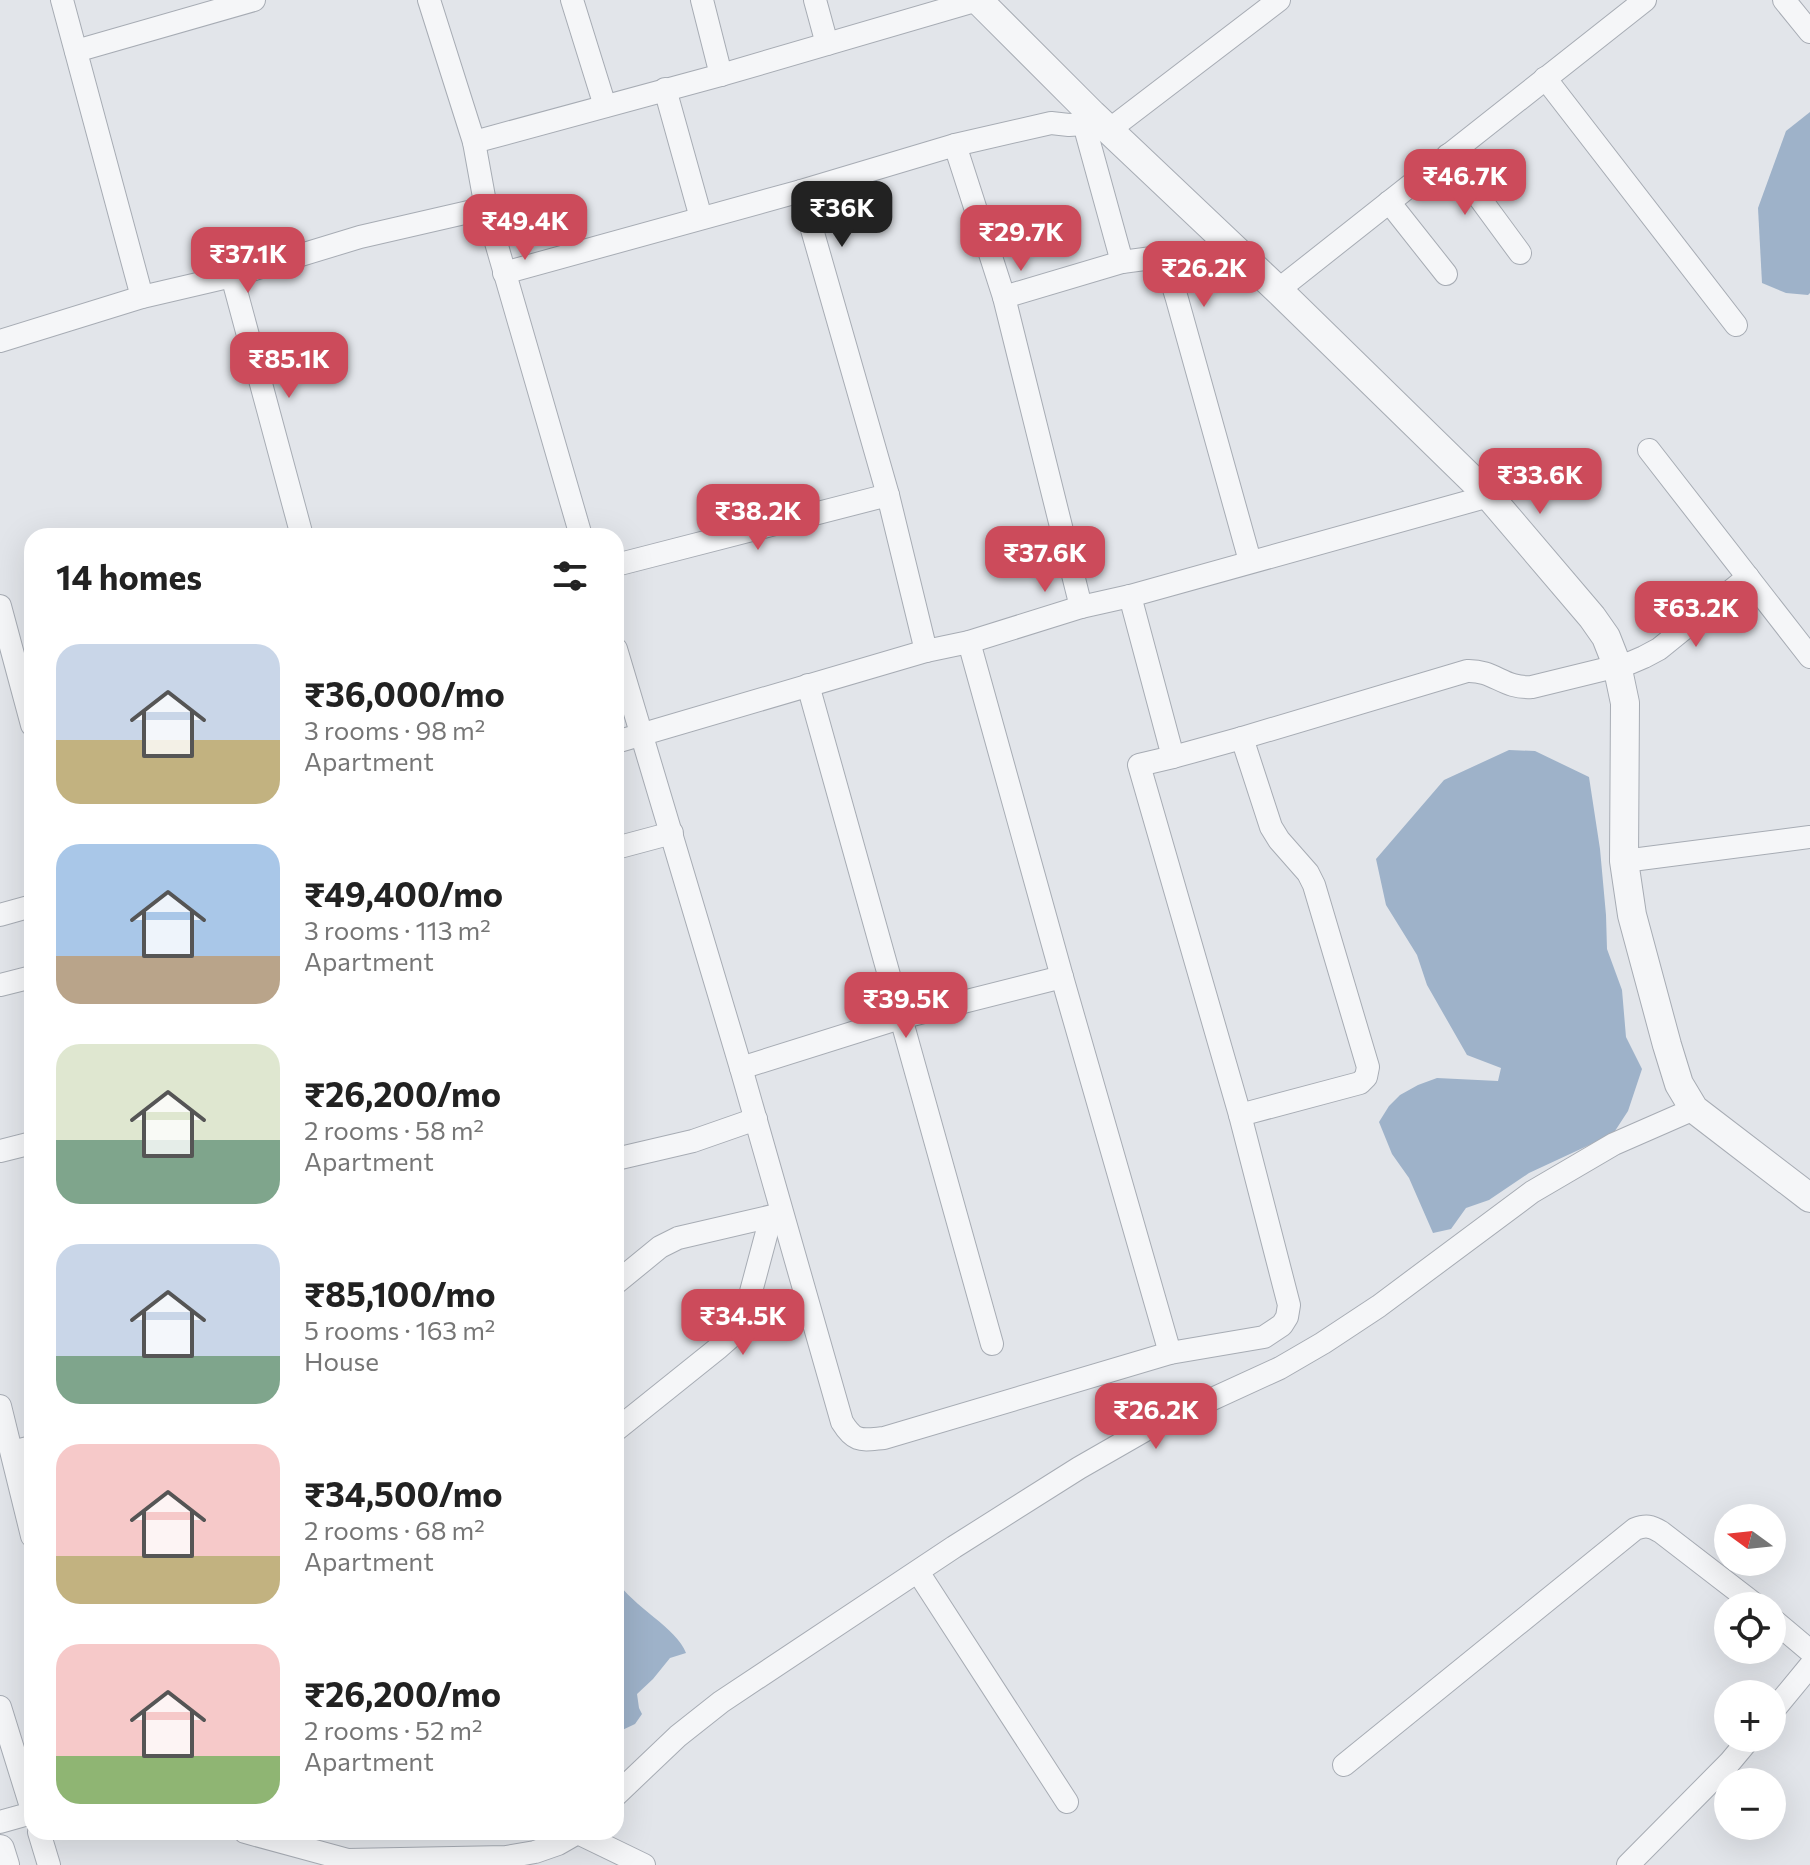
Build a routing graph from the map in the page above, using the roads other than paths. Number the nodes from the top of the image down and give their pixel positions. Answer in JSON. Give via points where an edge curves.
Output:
{"nodes":[{"id":1,"x":62,"y":0,"type":"edge"},
{"id":2,"x":254,"y":0,"type":"edge"},
{"id":3,"x":429,"y":0,"type":"edge"},
{"id":4,"x":572,"y":0,"type":"edge"},
{"id":5,"x":702,"y":0,"type":"edge"},
{"id":6,"x":815,"y":0,"type":"edge"},
{"id":7,"x":978,"y":0,"type":"edge"},
{"id":8,"x":1279,"y":0,"type":"edge"},
{"id":9,"x":1645,"y":0,"type":"edge"},
{"id":10,"x":1784,"y":0,"type":"edge"},
{"id":11,"x":1810,"y":32,"type":"edge"},
{"id":12,"x":827,"y":44,"type":"junction"},
{"id":13,"x":76,"y":51,"type":"junction"},
{"id":14,"x":721,"y":75,"type":"junction"},
{"id":15,"x":1545,"y":78,"type":"junction"},
{"id":16,"x":665,"y":89,"type":"junction"},
{"id":17,"x":605,"y":106,"type":"junction"},
{"id":18,"x":1095,"y":123,"type":"junction"},
{"id":19,"x":474,"y":142,"type":"junction"},
{"id":20,"x":955,"y":145,"type":"junction"},
{"id":21,"x":1448,"y":155,"type":"junction"},
{"id":22,"x":801,"y":191,"type":"junction"},
{"id":23,"x":1389,"y":202,"type":"junction"},
{"id":24,"x":486,"y":208,"type":"junction"},
{"id":25,"x":701,"y":218,"type":"junction"},
{"id":26,"x":1520,"y":253,"type":"dead end"},
{"id":27,"x":1122,"y":262,"type":"junction"},
{"id":28,"x":504,"y":273,"type":"junction"},
{"id":29,"x":1446,"y":274,"type":"dead end"},
{"id":30,"x":232,"y":276,"type":"junction"},
{"id":31,"x":1278,"y":290,"type":"junction"},
{"id":32,"x":142,"y":297,"type":"junction"},
{"id":33,"x":1004,"y":297,"type":"junction"},
{"id":34,"x":1736,"y":325,"type":"dead end"},
{"id":35,"x":0,"y":341,"type":"edge"},
{"id":36,"x":1649,"y":450,"type":"dead end"},
{"id":37,"x":888,"y":495,"type":"junction"},
{"id":38,"x":1489,"y":496,"type":"junction"},
{"id":39,"x":300,"y":528,"type":"edge"},
{"id":40,"x":579,"y":528,"type":"edge"},
{"id":41,"x":1250,"y":561,"type":"junction"},
{"id":42,"x":624,"y":563,"type":"edge"},
{"id":43,"x":1748,"y":577,"type":"junction"},
{"id":44,"x":1130,"y":596,"type":"junction"},
{"id":45,"x":0,"y":606,"type":"edge"},
{"id":46,"x":1081,"y":607,"type":"junction"},
{"id":47,"x":969,"y":642,"type":"junction"},
{"id":48,"x":926,"y":651,"type":"junction"},
{"id":49,"x":1810,"y":657,"type":"edge"},
{"id":50,"x":1617,"y":665,"type":"junction"},
{"id":51,"x":624,"y":674,"type":"edge"},
{"id":52,"x":808,"y":685,"type":"junction"},
{"id":53,"x":24,"y":695,"type":"edge"},
{"id":54,"x":643,"y":734,"type":"junction"},
{"id":55,"x":1242,"y":738,"type":"junction"},
{"id":56,"x":624,"y":740,"type":"edge"},
{"id":57,"x":1173,"y":757,"type":"junction"},
{"id":58,"x":672,"y":833,"type":"junction"},
{"id":59,"x":1810,"y":837,"type":"edge"},
{"id":60,"x":624,"y":846,"type":"edge"},
{"id":61,"x":1624,"y":861,"type":"junction"},
{"id":62,"x":24,"y":908,"type":"edge"},
{"id":63,"x":0,"y":915,"type":"edge"},
{"id":64,"x":1062,"y":977,"type":"junction"},
{"id":65,"x":24,"y":979,"type":"edge"},
{"id":66,"x":0,"y":985,"type":"edge"},
{"id":67,"x":900,"y":1018,"type":"junction"},
{"id":68,"x":741,"y":1068,"type":"junction"},
{"id":69,"x":1694,"y":1109,"type":"junction"},
{"id":70,"x":1240,"y":1115,"type":"junction"},
{"id":71,"x":756,"y":1119,"type":"junction"},
{"id":72,"x":24,"y":1145,"type":"edge"},
{"id":73,"x":0,"y":1151,"type":"edge"},
{"id":74,"x":624,"y":1157,"type":"edge"},
{"id":75,"x":1810,"y":1198,"type":"edge"},
{"id":76,"x":777,"y":1215,"type":"junction"},
{"id":77,"x":624,"y":1276,"type":"edge"},
{"id":78,"x":992,"y":1344,"type":"dead end"},
{"id":79,"x":1170,"y":1353,"type":"junction"},
{"id":80,"x":0,"y":1406,"type":"edge"},
{"id":81,"x":624,"y":1424,"type":"edge"},
{"id":82,"x":22,"y":1449,"type":"edge"},
{"id":83,"x":918,"y":1572,"type":"junction"},
{"id":84,"x":1739,"y":1592,"type":"edge"},
{"id":85,"x":1786,"y":1631,"type":"edge"},
{"id":86,"x":1810,"y":1651,"type":"edge"},
{"id":87,"x":1810,"y":1666,"type":"edge"},
{"id":88,"x":1786,"y":1695,"type":"edge"},
{"id":89,"x":0,"y":1707,"type":"edge"},
{"id":90,"x":1738,"y":1752,"type":"edge"},
{"id":91,"x":1344,"y":1765,"type":"dead end"},
{"id":92,"x":24,"y":1786,"type":"edge"},
{"id":93,"x":624,"y":1787,"type":"edge"},
{"id":94,"x":1067,"y":1802,"type":"dead end"},
{"id":95,"x":24,"y":1814,"type":"edge"},
{"id":96,"x":0,"y":1822,"type":"edge"},
{"id":97,"x":41,"y":1840,"type":"edge"},
{"id":98,"x":271,"y":1840,"type":"edge"},
{"id":99,"x":565,"y":1840,"type":"edge"},
{"id":100,"x":592,"y":1840,"type":"edge"},
{"id":101,"x":0,"y":1849,"type":"edge"},
{"id":102,"x":347,"y":1863,"type":"edge"},
{"id":103,"x":5,"y":1865,"type":"edge"},
{"id":104,"x":49,"y":1865,"type":"edge"},
{"id":105,"x":644,"y":1865,"type":"edge"},
{"id":106,"x":1628,"y":1865,"type":"edge"}],
"edges":[{"from":1,"to":13,"type":"street"},
{"from":2,"to":13,"type":"street"},
{"from":3,"to":19,"type":"street"},
{"from":4,"to":17,"type":"street"},
{"from":5,"to":14,"type":"street"},
{"from":6,"to":12,"type":"street"},
{"from":7,"to":12,"type":"street"},
{"from":7,"to":18,"type":"street"},
{"from":8,"to":18,"type":"street"},
{"from":9,"to":15,"type":"street"},
{"from":10,"to":11,"type":"street"},
{"from":12,"to":14,"type":"street"},
{"from":13,"to":32,"type":"street"},
{"from":14,"to":16,"type":"street"},
{"from":15,"to":21,"type":"street"},
{"from":15,"to":34,"type":"street"},
{"from":16,"to":17,"type":"street"},
{"from":16,"to":25,"type":"street"},
{"from":17,"to":19,"type":"street"},
{"from":18,"to":20,"type":"street","via":[[1051,123]]},
{"from":18,"to":27,"type":"street"},
{"from":18,"to":31,"type":"street"},
{"from":19,"to":24,"type":"street"},
{"from":20,"to":22,"type":"street"},
{"from":20,"to":33,"type":"street"},
{"from":21,"to":23,"type":"street"},
{"from":21,"to":26,"type":"street"},
{"from":22,"to":25,"type":"street"},
{"from":22,"to":37,"type":"street"},
{"from":23,"to":29,"type":"street"},
{"from":23,"to":31,"type":"street"},
{"from":24,"to":28,"type":"street"},
{"from":24,"to":30,"type":"street","via":[[360,237]]},
{"from":25,"to":28,"type":"street"},
{"from":27,"to":33,"type":"street"},
{"from":27,"to":41,"type":"street","via":[[1152,258],[1170,276]]},
{"from":28,"to":40,"type":"street"},
{"from":30,"to":32,"type":"street"},
{"from":30,"to":39,"type":"street"},
{"from":31,"to":38,"type":"street"},
{"from":32,"to":35,"type":"street"},
{"from":33,"to":46,"type":"street"},
{"from":36,"to":43,"type":"street"},
{"from":37,"to":42,"type":"street"},
{"from":37,"to":48,"type":"street"},
{"from":38,"to":41,"type":"street"},
{"from":38,"to":50,"type":"street","via":[[1592,617]]},
{"from":41,"to":44,"type":"street"},
{"from":43,"to":49,"type":"street"},
{"from":43,"to":50,"type":"street","via":[[1659,649]]},
{"from":44,"to":46,"type":"street"},
{"from":44,"to":57,"type":"street"},
{"from":45,"to":53,"type":"street"},
{"from":46,"to":47,"type":"street"},
{"from":47,"to":48,"type":"street"},
{"from":47,"to":64,"type":"street"},
{"from":48,"to":52,"type":"street"},
{"from":50,"to":55,"type":"street","via":[[1520,688],[1467,671]]},
{"from":50,"to":61,"type":"street","via":[[1625,703]]},
{"from":51,"to":54,"type":"street"},
{"from":52,"to":54,"type":"street"},
{"from":52,"to":67,"type":"street"},
{"from":54,"to":56,"type":"street"},
{"from":54,"to":58,"type":"street"},
{"from":55,"to":57,"type":"street"},
{"from":55,"to":70,"type":"street","via":[[1271,827],[1314,885],[1368,1067],[1360,1083]]},
{"from":57,"to":70,"type":"street","via":[[1139,765]]},
{"from":58,"to":60,"type":"street"},
{"from":58,"to":68,"type":"street"},
{"from":59,"to":61,"type":"street"},
{"from":61,"to":69,"type":"street","via":[[1632,915],[1667,1045],[1679,1084]]},
{"from":62,"to":63,"type":"street"},
{"from":64,"to":67,"type":"street"},
{"from":64,"to":79,"type":"street"},
{"from":65,"to":66,"type":"street"},
{"from":67,"to":68,"type":"street"},
{"from":67,"to":78,"type":"street"},
{"from":68,"to":71,"type":"street"},
{"from":69,"to":75,"type":"street"},
{"from":69,"to":83,"type":"street","via":[[1614,1144],[1532,1192],[1323,1343],[1147,1429]]},
{"from":70,"to":79,"type":"street","via":[[1289,1305],[1287,1317],[1264,1337]]},
{"from":71,"to":74,"type":"street"},
{"from":71,"to":76,"type":"street"},
{"from":72,"to":73,"type":"street"},
{"from":76,"to":77,"type":"street","via":[[678,1238]]},
{"from":76,"to":79,"type":"street","via":[[842,1422],[850,1435],[863,1440]]},
{"from":76,"to":81,"type":"street","via":[[734,1334]]},
{"from":80,"to":82,"type":"street"},
{"from":83,"to":93,"type":"street","via":[[721,1702]]},
{"from":83,"to":94,"type":"street"},
{"from":84,"to":91,"type":"street","via":[[1661,1532],[1651,1526],[1635,1529]]},
{"from":85,"to":86,"type":"street"},
{"from":87,"to":88,"type":"street"},
{"from":89,"to":92,"type":"street"},
{"from":90,"to":106,"type":"street"},
{"from":95,"to":96,"type":"street"},
{"from":97,"to":104,"type":"street"},
{"from":98,"to":102,"type":"street"},
{"from":99,"to":102,"type":"street","via":[[506,1857]]},
{"from":100,"to":105,"type":"street"},
{"from":101,"to":103,"type":"street"}]}
